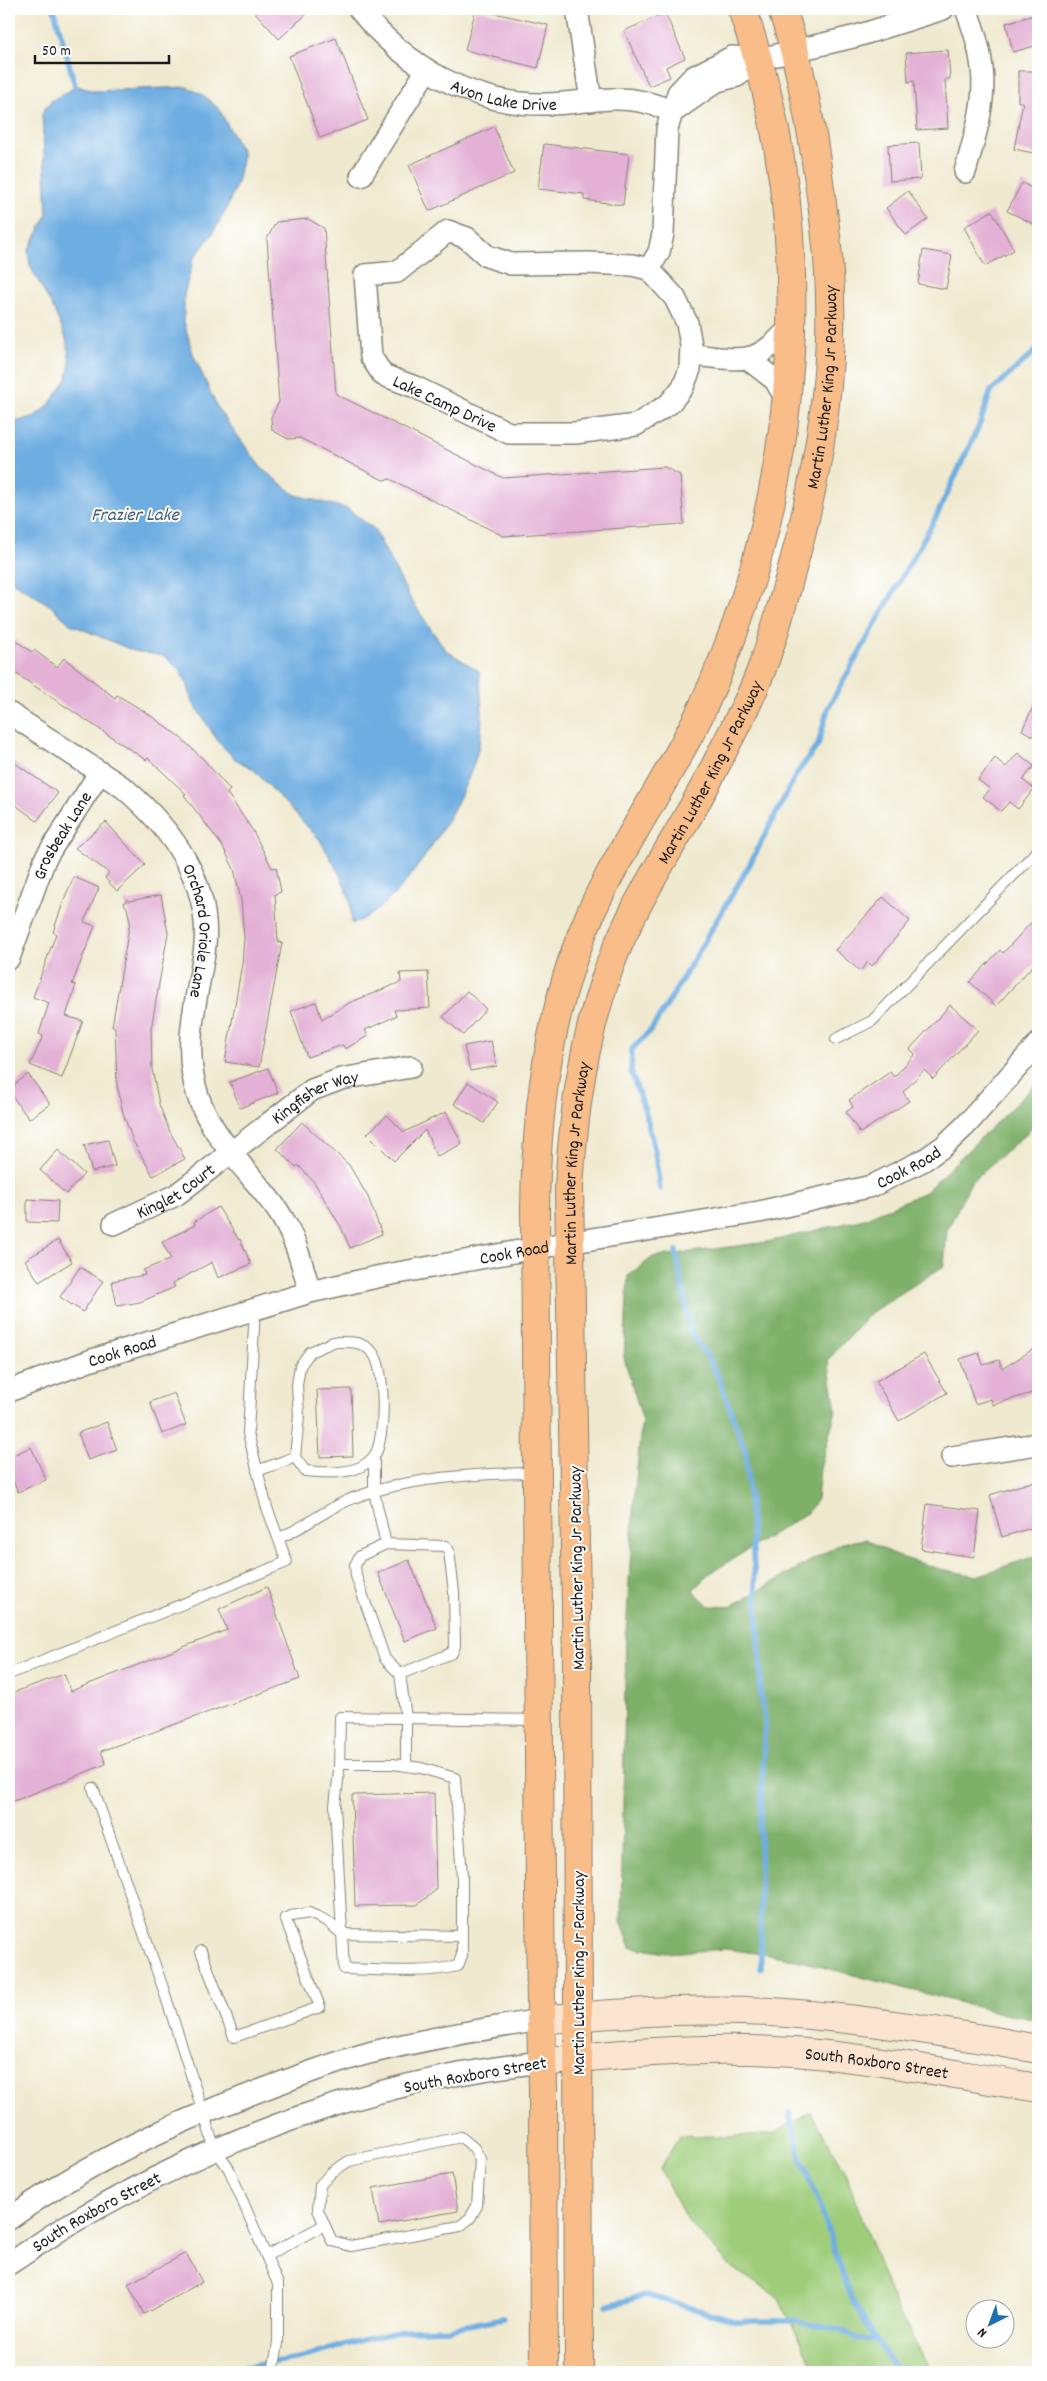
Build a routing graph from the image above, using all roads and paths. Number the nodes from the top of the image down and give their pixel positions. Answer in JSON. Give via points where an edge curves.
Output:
{"nodes":[{"id":1,"x":359,"y":9,"type":"edge"},
{"id":2,"x":577,"y":9,"type":"edge"},
{"id":3,"x":742,"y":9,"type":"edge"},
{"id":4,"x":782,"y":9,"type":"edge"},
{"id":5,"x":942,"y":9,"type":"edge"},
{"id":6,"x":966,"y":9,"type":"edge"},
{"id":7,"x":794,"y":51,"type":"junction"},
{"id":8,"x":759,"y":59,"type":"junction"},
{"id":9,"x":426,"y":71,"type":"junction"},
{"id":10,"x":591,"y":101,"type":"junction"},
{"id":11,"x":673,"y":112,"type":"junction"},
{"id":12,"x":965,"y":172,"type":"dead end"},
{"id":13,"x":361,"y":176,"type":"dead end"},
{"id":14,"x":649,"y":270,"type":"junction"},
{"id":15,"x":792,"y":325,"type":"junction"},
{"id":16,"x":690,"y":355,"type":"junction"},
{"id":17,"x":748,"y":359,"type":"junction"},
{"id":18,"x":786,"y":399,"type":"junction"},
{"id":19,"x":9,"y":713,"type":"edge"},
{"id":20,"x":100,"y":772,"type":"junction"},
{"id":21,"x":1038,"y":850,"type":"edge"},
{"id":22,"x":9,"y":958,"type":"edge"},
{"id":23,"x":836,"y":1039,"type":"dead end"},
{"id":24,"x":1038,"y":1044,"type":"edge"},
{"id":25,"x":411,"y":1067,"type":"dead end"},
{"id":26,"x":232,"y":1152,"type":"junction"},
{"id":27,"x":114,"y":1224,"type":"dead end"},
{"id":28,"x":571,"y":1243,"type":"junction"},
{"id":29,"x":536,"y":1248,"type":"junction"},
{"id":30,"x":310,"y":1292,"type":"junction"},
{"id":31,"x":255,"y":1308,"type":"junction"},
{"id":32,"x":9,"y":1391,"type":"edge"},
{"id":33,"x":1038,"y":1444,"type":"edge"},
{"id":34,"x":374,"y":1456,"type":"junction"},
{"id":35,"x":295,"y":1457,"type":"junction"},
{"id":36,"x":952,"y":1457,"type":"dead end"},
{"id":37,"x":256,"y":1471,"type":"junction"},
{"id":38,"x":537,"y":1473,"type":"junction"},
{"id":39,"x":374,"y":1492,"type":"junction"},
{"id":40,"x":279,"y":1538,"type":"junction"},
{"id":41,"x":386,"y":1544,"type":"junction"},
{"id":42,"x":9,"y":1674,"type":"edge"},
{"id":43,"x":400,"y":1674,"type":"junction"},
{"id":44,"x":406,"y":1718,"type":"junction"},
{"id":45,"x":539,"y":1720,"type":"junction"},
{"id":46,"x":339,"y":1764,"type":"junction"},
{"id":47,"x":406,"y":1766,"type":"junction"},
{"id":48,"x":93,"y":1788,"type":"dead end"},
{"id":49,"x":342,"y":1934,"type":"junction"},
{"id":50,"x":462,"y":1936,"type":"junction"},
{"id":51,"x":201,"y":1951,"type":"dead end"},
{"id":52,"x":578,"y":2016,"type":"junction"},
{"id":53,"x":541,"y":2020,"type":"junction"},
{"id":54,"x":1038,"y":2049,"type":"edge"},
{"id":55,"x":578,"y":2058,"type":"junction"},
{"id":56,"x":543,"y":2062,"type":"junction"},
{"id":57,"x":1038,"y":2088,"type":"edge"},
{"id":58,"x":202,"y":2113,"type":"junction"},
{"id":59,"x":215,"y":2149,"type":"junction"},
{"id":60,"x":9,"y":2219,"type":"edge"},
{"id":61,"x":324,"y":2225,"type":"junction"},
{"id":62,"x":266,"y":2256,"type":"junction"},
{"id":63,"x":9,"y":2264,"type":"edge"},
{"id":64,"x":273,"y":2372,"type":"edge"},
{"id":65,"x":544,"y":2372,"type":"edge"},
{"id":66,"x":579,"y":2372,"type":"edge"}],
"edges":[{"from":1,"to":9,"type":"street","name":"Avon Lake Drive","via":[[388,40]]},
{"from":2,"to":10,"type":"street"},
{"from":3,"to":8,"type":"main road","name":"Martin Luther King Jr Parkway"},
{"from":4,"to":7,"type":"main road","name":"Martin Luther King Jr Parkway"},
{"from":5,"to":7,"type":"street","via":[[857,36]]},
{"from":6,"to":12,"type":"street","via":[[979,41],[985,86]]},
{"from":7,"to":8,"type":"street"},
{"from":7,"to":28,"type":"main road","name":"Martin Luther King Jr Parkway","via":[[804,87],[829,260],[830,333],[814,476],[780,614],[750,696],[706,783],[630,918],[592,1021],[580,1070],[573,1124],[569,1187]]},
{"from":8,"to":11,"type":"street","via":[[732,57],[693,77],[678,93]]},
{"from":8,"to":15,"type":"main road","name":"Martin Luther King Jr Parkway","via":[[778,150],[787,216]]},
{"from":9,"to":10,"type":"street","name":"Avon Lake Drive","via":[[460,87],[504,100],[544,105]]},
{"from":9,"to":13,"type":"street"},
{"from":10,"to":11,"type":"street","name":"Avon Lake Drive","via":[[644,102]]},
{"from":11,"to":14,"type":"street","via":[[668,129],[663,234],[659,252]]},
{"from":14,"to":16,"type":"street","name":"Lake Camp Drive","via":[[675,298],[687,323]]},
{"from":14,"to":16,"type":"street","name":"Lake Camp Drive","via":[[632,265],[588,262],[511,264],[487,256],[467,238],[448,231],[397,272],[365,275],[371,357],[383,374],[509,432],[541,434],[636,425],[669,404],[683,387],[690,369]]},
{"from":15,"to":17,"type":"street","via":[[774,345]]},
{"from":15,"to":18,"type":"main road","name":"Martin Luther King Jr Parkway"},
{"from":16,"to":17,"type":"street"},
{"from":17,"to":18,"type":"street","via":[[775,380]]},
{"from":18,"to":29,"type":"main road","name":"Martin Luther King Jr Parkway","via":[[769,510],[758,558],[732,635],[683,747],[617,860],[594,907],[576,948],[562,995],[539,1118]]},
{"from":19,"to":20,"type":"street","name":"Orchard Oriole Lane"},
{"from":20,"to":22,"type":"street","name":"Grosbeak Lane","via":[[45,859]]},
{"from":20,"to":26,"type":"street","name":"Orchard Oriole Lane","via":[[141,803],[172,838],[198,887],[204,911],[205,936],[190,1028],[192,1074],[213,1126]]},
{"from":21,"to":23,"type":"lane","via":[[872,1021]]},
{"from":24,"to":28,"type":"street","name":"Cook Road","via":[[944,1146],[924,1160],[872,1186],[759,1212]]},
{"from":25,"to":26,"type":"street","name":"Kingfisher Way","via":[[325,1083]]},
{"from":26,"to":27,"type":"street","name":"Kinglet Court","via":[[176,1194]]},
{"from":26,"to":30,"type":"street","name":"Orchard Oriole Lane","via":[[286,1224],[298,1248]]},
{"from":28,"to":29,"type":"street","name":"Cook Road"},
{"from":28,"to":52,"type":"main road","name":"Martin Luther King Jr Parkway"},
{"from":29,"to":30,"type":"street","name":"Cook Road"},
{"from":29,"to":38,"type":"main road","name":"Martin Luther King Jr Parkway"},
{"from":30,"to":31,"type":"street","name":"Cook Road"},
{"from":31,"to":32,"type":"street","name":"Cook Road","via":[[89,1361]]},
{"from":31,"to":37,"type":"lane","via":[[248,1433]]},
{"from":33,"to":36,"type":"street"},
{"from":34,"to":35,"type":"lane","via":[[358,1467],[332,1474],[305,1471]]},
{"from":34,"to":35,"type":"lane","via":[[381,1437],[380,1367],[374,1352],[357,1342],[333,1342],[310,1352],[300,1366]]},
{"from":34,"to":39,"type":"lane"},
{"from":35,"to":37,"type":"lane"},
{"from":37,"to":40,"type":"lane"},
{"from":38,"to":39,"type":"lane","via":[[443,1478]]},
{"from":38,"to":45,"type":"main road","name":"Martin Luther King Jr Parkway"},
{"from":39,"to":40,"type":"lane","via":[[323,1512]]},
{"from":39,"to":41,"type":"lane"},
{"from":40,"to":42,"type":"lane","via":[[286,1562]]},
{"from":41,"to":43,"type":"lane","via":[[360,1556],[355,1565],[356,1576],[386,1659]]},
{"from":41,"to":43,"type":"lane","via":[[444,1546],[449,1551],[454,1592],[455,1646],[452,1653]]},
{"from":43,"to":44,"type":"lane"},
{"from":44,"to":45,"type":"lane"},
{"from":44,"to":46,"type":"lane","via":[[340,1717]]},
{"from":44,"to":47,"type":"lane"},
{"from":45,"to":53,"type":"main road","name":"Martin Luther King Jr Parkway"},
{"from":46,"to":47,"type":"lane"},
{"from":46,"to":49,"type":"lane","via":[[335,1806]]},
{"from":47,"to":50,"type":"lane","via":[[455,1778],[462,1877]]},
{"from":48,"to":58,"type":"lane","via":[[163,1988]]},
{"from":49,"to":50,"type":"lane"},
{"from":49,"to":50,"type":"lane","via":[[344,1969],[391,1971],[458,1966],[462,1955]]},
{"from":49,"to":51,"type":"lane","via":[[327,1921],[309,1913],[288,1917],[320,2007],[234,2037]]},
{"from":52,"to":53,"type":"street"},
{"from":52,"to":54,"type":"street","via":[[709,2011],[808,2015]]},
{"from":52,"to":55,"type":"main road","name":"Martin Luther King Jr Parkway"},
{"from":53,"to":56,"type":"main road","name":"Martin Luther King Jr Parkway"},
{"from":53,"to":58,"type":"street","via":[[370,2053],[305,2073]]},
{"from":55,"to":56,"type":"street","name":"South Roxboro Street"},
{"from":55,"to":57,"type":"street","name":"South Roxboro Street","via":[[703,2049],[792,2052],[886,2063]]},
{"from":55,"to":66,"type":"main road","name":"Martin Luther King Jr Parkway"},
{"from":56,"to":59,"type":"street","name":"South Roxboro Street","via":[[494,2067],[413,2082],[322,2109]]},
{"from":56,"to":65,"type":"main road","name":"Martin Luther King Jr Parkway"},
{"from":58,"to":59,"type":"lane"},
{"from":58,"to":60,"type":"street","via":[[106,2158]]},
{"from":59,"to":62,"type":"lane","via":[[229,2169]]},
{"from":59,"to":63,"type":"street","name":"South Roxboro Street","via":[[154,2177],[73,2222]]},
{"from":61,"to":61,"type":"lane","via":[[332,2241],[351,2246],[460,2226],[477,2206],[480,2160],[474,2148],[461,2137],[349,2160],[320,2185],[318,2210]]},
{"from":61,"to":62,"type":"lane"},
{"from":62,"to":64,"type":"lane","via":[[278,2284],[278,2343]]}]}
